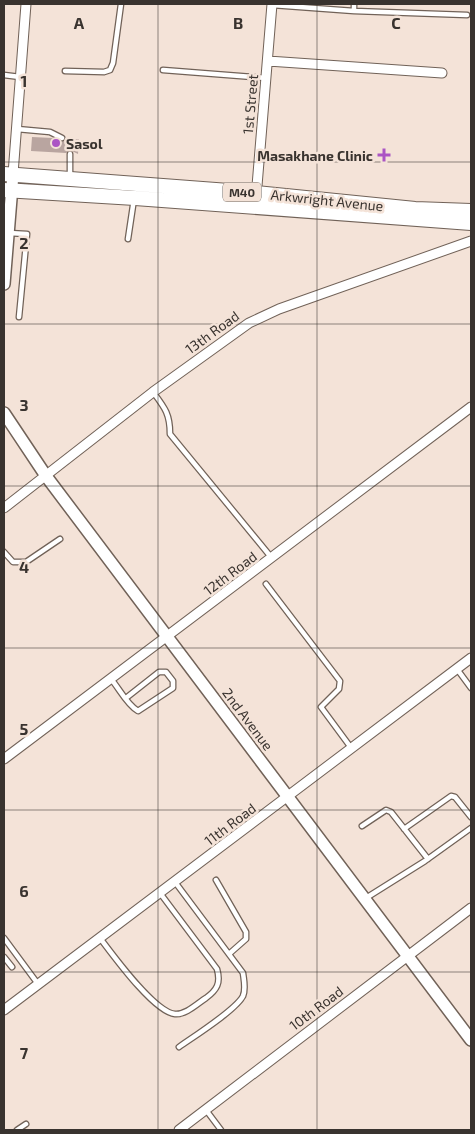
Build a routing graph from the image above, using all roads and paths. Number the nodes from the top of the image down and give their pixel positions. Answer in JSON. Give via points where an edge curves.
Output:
{"nodes":[{"id":1,"x":26,"y":4,"type":"edge"},
{"id":2,"x":121,"y":4,"type":"edge"},
{"id":3,"x":272,"y":4,"type":"edge"},
{"id":4,"x":354,"y":4,"type":"edge"},
{"id":5,"x":301,"y":6,"type":"edge"},
{"id":6,"x":354,"y":11,"type":"junction"},
{"id":7,"x":466,"y":15,"type":"dead end"},
{"id":8,"x":268,"y":61,"type":"junction"},
{"id":9,"x":162,"y":70,"type":"dead end"},
{"id":10,"x":65,"y":71,"type":"dead end"},
{"id":11,"x":442,"y":73,"type":"dead end"},
{"id":12,"x":4,"y":75,"type":"edge"},
{"id":13,"x":21,"y":77,"type":"junction"},
{"id":14,"x":266,"y":78,"type":"junction"},
{"id":15,"x":17,"y":129,"type":"junction"},
{"id":16,"x":62,"y":138,"type":"dead end"},
{"id":17,"x":70,"y":154,"type":"dead end"},
{"id":18,"x":8,"y":174,"type":"edge"},
{"id":19,"x":70,"y":179,"type":"junction"},
{"id":20,"x":8,"y":191,"type":"edge"},
{"id":21,"x":135,"y":198,"type":"junction"},
{"id":22,"x":256,"y":200,"type":"junction"},
{"id":23,"x":471,"y":211,"type":"edge"},
{"id":24,"x":471,"y":224,"type":"edge"},
{"id":25,"x":8,"y":233,"type":"junction"},
{"id":26,"x":128,"y":239,"type":"dead end"},
{"id":27,"x":470,"y":241,"type":"edge"},
{"id":28,"x":4,"y":280,"type":"edge"},
{"id":29,"x":4,"y":284,"type":"edge"},
{"id":30,"x":19,"y":317,"type":"dead end"},
{"id":31,"x":153,"y":392,"type":"junction"},
{"id":32,"x":471,"y":407,"type":"edge"},
{"id":33,"x":4,"y":413,"type":"edge"},
{"id":34,"x":46,"y":476,"type":"junction"},
{"id":35,"x":4,"y":508,"type":"edge"},
{"id":36,"x":60,"y":539,"type":"dead end"},
{"id":37,"x":4,"y":552,"type":"edge"},
{"id":38,"x":272,"y":558,"type":"junction"},
{"id":39,"x":266,"y":584,"type":"dead end"},
{"id":40,"x":167,"y":637,"type":"junction"},
{"id":41,"x":471,"y":658,"type":"edge"},
{"id":42,"x":457,"y":669,"type":"junction"},
{"id":43,"x":111,"y":679,"type":"junction"},
{"id":44,"x":471,"y":688,"type":"edge"},
{"id":45,"x":126,"y":698,"type":"junction"},
{"id":46,"x":352,"y":749,"type":"junction"},
{"id":47,"x":4,"y":759,"type":"edge"},
{"id":48,"x":288,"y":797,"type":"junction"},
{"id":49,"x":471,"y":817,"type":"edge"},
{"id":50,"x":362,"y":826,"type":"dead end"},
{"id":51,"x":471,"y":828,"type":"edge"},
{"id":52,"x":404,"y":830,"type":"junction"},
{"id":53,"x":428,"y":859,"type":"junction"},
{"id":54,"x":216,"y":880,"type":"dead end"},
{"id":55,"x":175,"y":882,"type":"junction"},
{"id":56,"x":160,"y":893,"type":"junction"},
{"id":57,"x":365,"y":898,"type":"junction"},
{"id":58,"x":471,"y":908,"type":"edge"},
{"id":59,"x":4,"y":938,"type":"edge"},
{"id":60,"x":100,"y":938,"type":"junction"},
{"id":61,"x":229,"y":954,"type":"junction"},
{"id":62,"x":409,"y":955,"type":"junction"},
{"id":63,"x":4,"y":957,"type":"edge"},
{"id":64,"x":12,"y":967,"type":"dead end"},
{"id":65,"x":38,"y":984,"type":"junction"},
{"id":66,"x":4,"y":1010,"type":"edge"},
{"id":67,"x":471,"y":1040,"type":"edge"},
{"id":68,"x":179,"y":1047,"type":"dead end"},
{"id":69,"x":206,"y":1110,"type":"junction"},
{"id":70,"x":26,"y":1124,"type":"dead end"},
{"id":71,"x":18,"y":1130,"type":"edge"},
{"id":72,"x":178,"y":1130,"type":"edge"},
{"id":73,"x":221,"y":1130,"type":"edge"}],
"edges":[{"from":1,"to":13,"type":"street"},
{"from":2,"to":10,"type":"lane","via":[[110,70]]},
{"from":3,"to":5,"type":"lane"},
{"from":3,"to":8,"type":"street","name":"1st Street"},
{"from":4,"to":6,"type":"lane"},
{"from":5,"to":6,"type":"lane"},
{"from":6,"to":7,"type":"lane"},
{"from":8,"to":11,"type":"street"},
{"from":8,"to":14,"type":"street","name":"1st Street"},
{"from":9,"to":14,"type":"lane"},
{"from":12,"to":13,"type":"lane"},
{"from":13,"to":15,"type":"street"},
{"from":14,"to":22,"type":"street","name":"1st Street"},
{"from":15,"to":16,"type":"lane","via":[[50,132]]},
{"from":15,"to":18,"type":"street"},
{"from":17,"to":19,"type":"lane"},
{"from":18,"to":19,"type":"main road","name":"Arkwright Avenue","number":"M40"},
{"from":18,"to":20,"type":"street"},
{"from":19,"to":22,"type":"main road","name":"Arkwright Avenue","number":"M40"},
{"from":20,"to":21,"type":"main road","name":"Arkwright Avenue","number":"M40"},
{"from":20,"to":25,"type":"street"},
{"from":21,"to":22,"type":"main road","name":"Arkwright Avenue","number":"M40"},
{"from":21,"to":26,"type":"lane"},
{"from":22,"to":23,"type":"main road","name":"Arkwright Avenue","number":"M40"},
{"from":22,"to":24,"type":"main road","name":"Arkwright Avenue","number":"M40"},
{"from":25,"to":28,"type":"street"},
{"from":25,"to":30,"type":"lane","via":[[27,234]]},
{"from":27,"to":31,"type":"street","name":"13th Road","via":[[263,315]]},
{"from":28,"to":29,"type":"street"},
{"from":31,"to":34,"type":"street","name":"13th Road"},
{"from":31,"to":38,"type":"lane","via":[[167,411],[170,434]]},
{"from":32,"to":38,"type":"street","name":"12th Road"},
{"from":33,"to":34,"type":"street","name":"2nd Avenue"},
{"from":34,"to":35,"type":"street","name":"13th Road"},
{"from":34,"to":40,"type":"street","name":"2nd Avenue"},
{"from":36,"to":37,"type":"lane","via":[[26,562],[14,562]]},
{"from":38,"to":40,"type":"street","name":"12th Road"},
{"from":39,"to":46,"type":"lane","via":[[340,681],[339,689],[321,707]]},
{"from":40,"to":43,"type":"street","name":"12th Road"},
{"from":40,"to":48,"type":"street","name":"2nd Avenue"},
{"from":41,"to":42,"type":"street","name":"11th Road"},
{"from":42,"to":44,"type":"lane"},
{"from":42,"to":46,"type":"street","name":"11th Road"},
{"from":43,"to":45,"type":"lane"},
{"from":43,"to":47,"type":"street","name":"12th Road"},
{"from":45,"to":45,"type":"lane","via":[[134,709],[143,710],[173,688],[173,681],[166,672],[159,672]]},
{"from":46,"to":48,"type":"street","name":"11th Road"},
{"from":48,"to":55,"type":"street","name":"11th Road"},
{"from":48,"to":57,"type":"street","name":"2nd Avenue"},
{"from":49,"to":52,"type":"lane","via":[[451,796]]},
{"from":50,"to":52,"type":"lane","via":[[386,810]]},
{"from":51,"to":53,"type":"lane"},
{"from":52,"to":53,"type":"lane"},
{"from":53,"to":57,"type":"lane"},
{"from":54,"to":61,"type":"lane","via":[[246,932],[246,939]]},
{"from":55,"to":56,"type":"street","name":"11th Road"},
{"from":55,"to":61,"type":"lane"},
{"from":56,"to":60,"type":"street","name":"11th Road"},
{"from":56,"to":60,"type":"lane","via":[[218,970],[220,978],[215,992],[186,1011],[172,1014],[134,984]]},
{"from":57,"to":62,"type":"street","name":"2nd Avenue"},
{"from":58,"to":62,"type":"street","name":"10th Road"},
{"from":59,"to":65,"type":"lane"},
{"from":60,"to":65,"type":"street","name":"11th Road"},
{"from":61,"to":68,"type":"lane","via":[[243,973],[242,998]]},
{"from":62,"to":67,"type":"street","name":"2nd Avenue"},
{"from":62,"to":69,"type":"street","name":"10th Road"},
{"from":63,"to":64,"type":"lane"},
{"from":65,"to":66,"type":"street","name":"11th Road"},
{"from":69,"to":72,"type":"street","name":"10th Road"},
{"from":69,"to":73,"type":"lane"},
{"from":70,"to":71,"type":"lane"}]}
